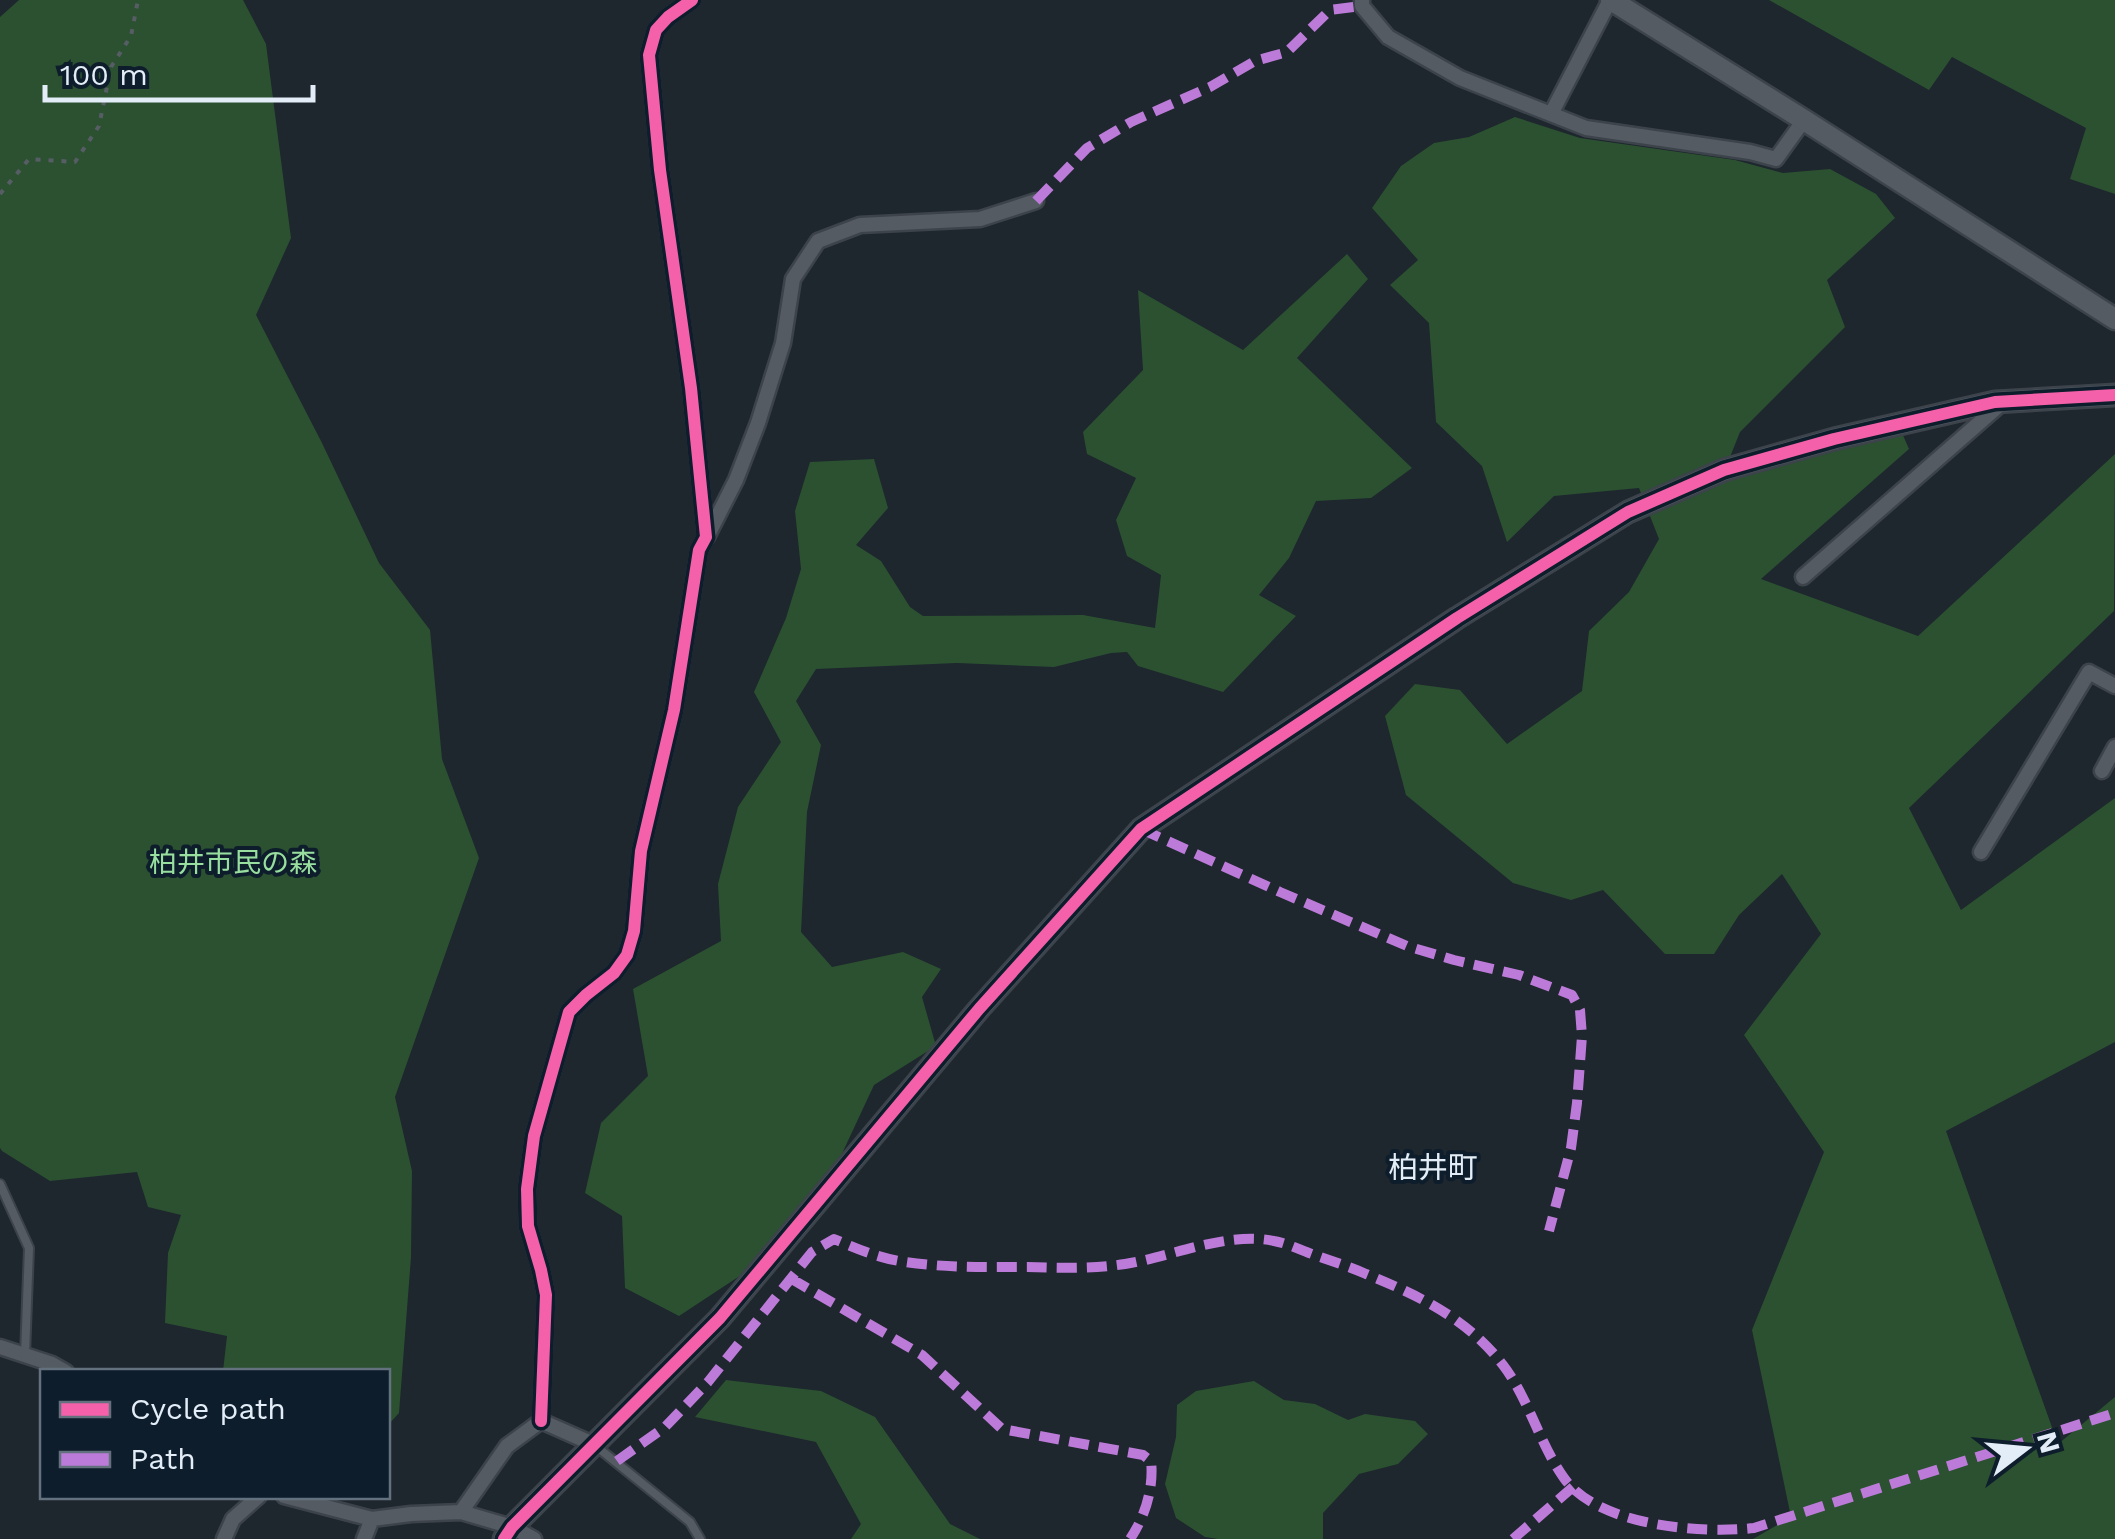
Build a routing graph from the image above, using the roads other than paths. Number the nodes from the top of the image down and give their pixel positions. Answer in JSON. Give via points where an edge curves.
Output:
{"nodes":[{"id":1,"x":692,"y":0,"type":"edge"},
{"id":2,"x":1362,"y":0,"type":"edge"},
{"id":3,"x":1610,"y":0,"type":"edge"},
{"id":4,"x":1551,"y":114,"type":"junction"},
{"id":5,"x":1804,"y":120,"type":"junction"},
{"id":6,"x":1036,"y":201,"type":"dead end"},
{"id":7,"x":2115,"y":319,"type":"edge"},
{"id":8,"x":2115,"y":395,"type":"edge"},
{"id":9,"x":2004,"y":402,"type":"junction"},
{"id":10,"x":706,"y":538,"type":"junction"},
{"id":11,"x":1803,"y":576,"type":"dead end"},
{"id":12,"x":2115,"y":686,"type":"edge"},
{"id":13,"x":2115,"y":748,"type":"edge"},
{"id":14,"x":2102,"y":771,"type":"dead end"},
{"id":15,"x":1981,"y":852,"type":"dead end"},
{"id":16,"x":0,"y":1184,"type":"edge"},
{"id":17,"x":0,"y":1348,"type":"edge"},
{"id":18,"x":26,"y":1356,"type":"junction"},
{"id":19,"x":61,"y":1369,"type":"edge"},
{"id":20,"x":541,"y":1421,"type":"junction"},
{"id":21,"x":594,"y":1444,"type":"junction"},
{"id":22,"x":256,"y":1499,"type":"edge"},
{"id":23,"x":295,"y":1499,"type":"edge"},
{"id":24,"x":461,"y":1512,"type":"junction"},
{"id":25,"x":372,"y":1520,"type":"junction"},
{"id":26,"x":508,"y":1533,"type":"edge"},
{"id":27,"x":224,"y":1539,"type":"edge"},
{"id":28,"x":364,"y":1539,"type":"edge"},
{"id":29,"x":534,"y":1539,"type":"edge"},
{"id":30,"x":700,"y":1539,"type":"edge"}],
"edges":[{"from":1,"to":10,"type":"street","via":[[656,30],[649,56]]},
{"from":2,"to":4,"type":"street","via":[[1388,37],[1460,78]]},
{"from":3,"to":4,"type":"street"},
{"from":3,"to":5,"type":"street"},
{"from":4,"to":5,"type":"street","via":[[1586,128],[1776,159]]},
{"from":5,"to":7,"type":"street"},
{"from":6,"to":10,"type":"street","via":[[980,219],[860,225],[818,241],[793,279],[783,344],[758,423]]},
{"from":8,"to":9,"type":"street"},
{"from":9,"to":11,"type":"street"},
{"from":9,"to":21,"type":"street","via":[[1834,438],[1724,470],[1628,512],[1141,829],[979,1009],[720,1318]]},
{"from":10,"to":20,"type":"street","via":[[641,851],[627,956],[570,1012],[534,1136],[527,1189],[528,1226],[546,1295]]},
{"from":12,"to":15,"type":"street","via":[[2089,672]]},
{"from":13,"to":14,"type":"street"},
{"from":16,"to":18,"type":"lane","via":[[28,1248]]},
{"from":17,"to":18,"type":"street"},
{"from":18,"to":19,"type":"street"},
{"from":20,"to":21,"type":"street"},
{"from":20,"to":24,"type":"street","via":[[507,1446]]},
{"from":21,"to":26,"type":"street"},
{"from":21,"to":30,"type":"lane","via":[[690,1522]]},
{"from":22,"to":27,"type":"street","via":[[233,1519]]},
{"from":23,"to":25,"type":"street"},
{"from":24,"to":25,"type":"street"},
{"from":24,"to":26,"type":"street"},
{"from":25,"to":28,"type":"street"},
{"from":26,"to":29,"type":"street"}]}
